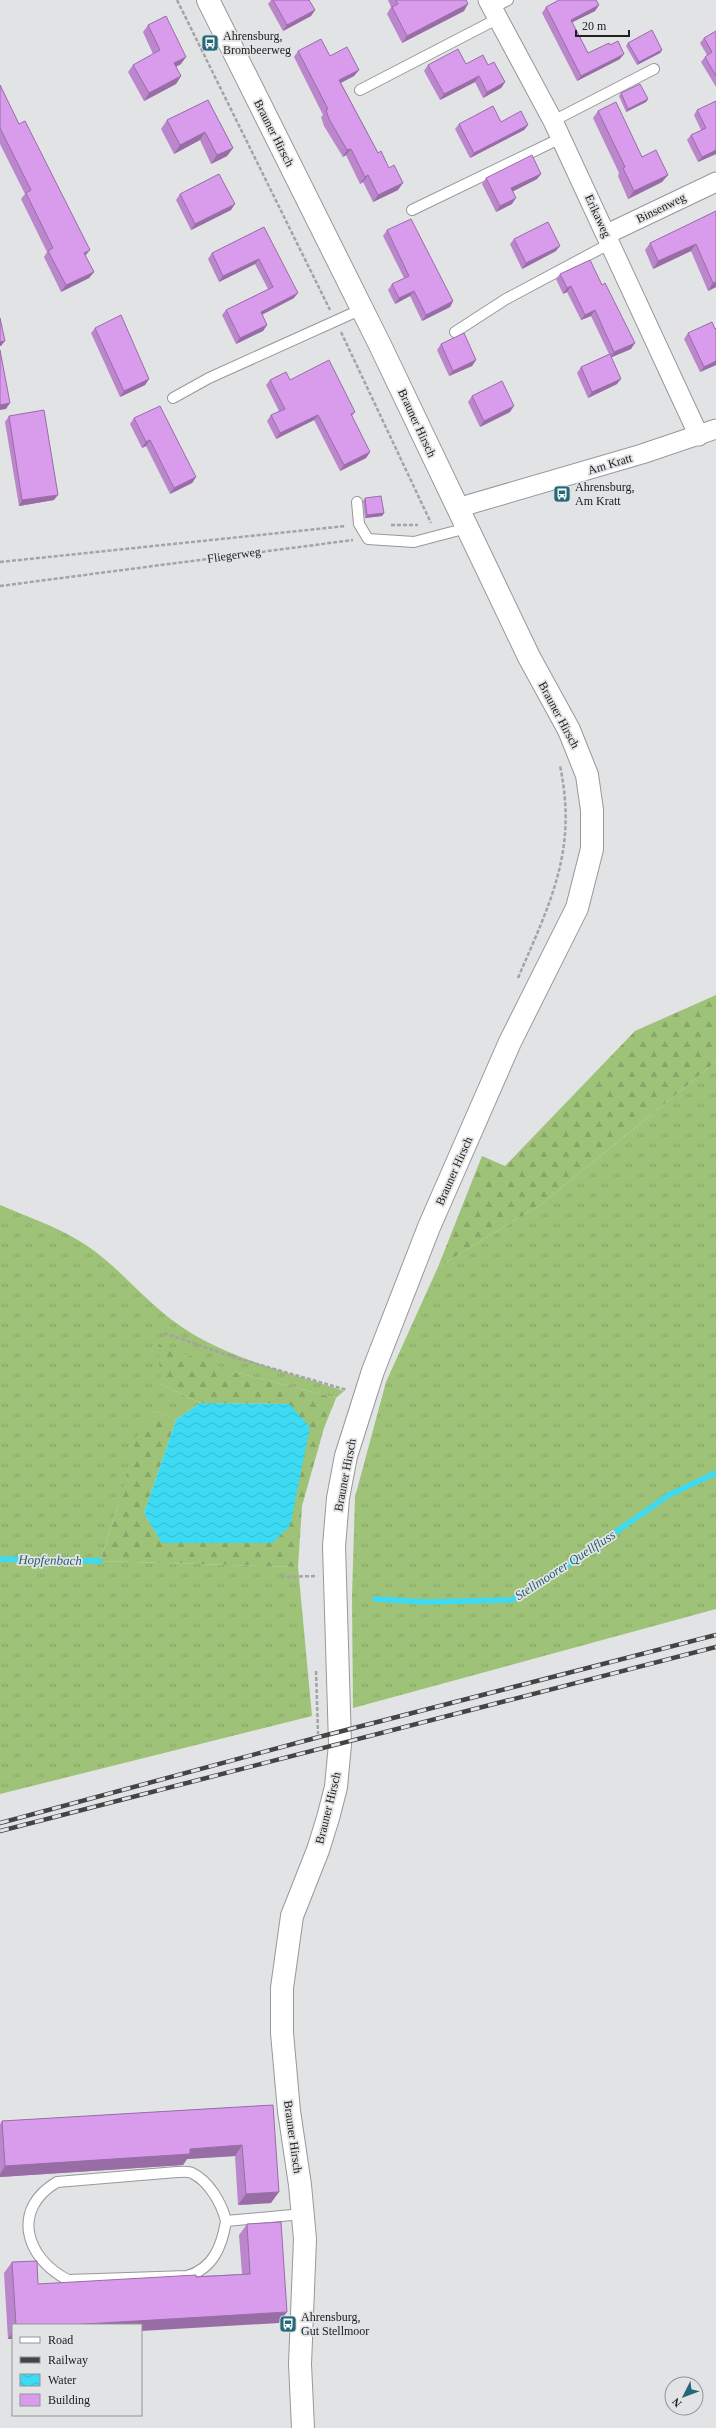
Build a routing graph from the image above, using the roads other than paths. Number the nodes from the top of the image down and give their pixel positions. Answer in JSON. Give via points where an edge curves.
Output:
{"nodes":[{"id":1,"x":208,"y":0,"type":"edge"},
{"id":2,"x":497,"y":6,"type":"edge"},
{"id":3,"x":654,"y":69,"type":"dead end"},
{"id":4,"x":360,"y":90,"type":"dead end"},
{"id":5,"x":553,"y":121,"type":"junction"},
{"id":6,"x":561,"y":138,"type":"junction"},
{"id":7,"x":716,"y":182,"type":"edge"},
{"id":8,"x":412,"y":210,"type":"dead end"},
{"id":9,"x":609,"y":239,"type":"junction"},
{"id":10,"x":362,"y":309,"type":"junction"},
{"id":11,"x":455,"y":332,"type":"dead end"},
{"id":12,"x":173,"y":398,"type":"dead end"},
{"id":13,"x":708,"y":433,"type":"edge"},
{"id":14,"x":357,"y":502,"type":"dead end"},
{"id":15,"x":458,"y":508,"type":"junction"},
{"id":16,"x":467,"y":528,"type":"junction"},
{"id":17,"x":303,"y":2214,"type":"junction"},
{"id":18,"x":226,"y":2221,"type":"junction"},
{"id":19,"x":303,"y":2428,"type":"edge"}],
"edges":[{"from":1,"to":10,"type":"street","name":"Brauner Hirsch"},
{"from":2,"to":4,"type":"lane"},
{"from":2,"to":5,"type":"street","name":"Erikaweg"},
{"from":3,"to":5,"type":"lane"},
{"from":5,"to":6,"type":"street","name":"Erikaweg"},
{"from":6,"to":8,"type":"lane"},
{"from":6,"to":9,"type":"street","name":"Erikaweg"},
{"from":7,"to":9,"type":"street","name":"Binsenweg"},
{"from":9,"to":11,"type":"lane"},
{"from":9,"to":13,"type":"street","name":"Erikaweg"},
{"from":10,"to":12,"type":"lane","via":[[209,378]]},
{"from":10,"to":15,"type":"street","name":"Brauner Hirsch"},
{"from":13,"to":15,"type":"street","name":"Am Kratt"},
{"from":14,"to":16,"type":"lane","via":[[359,524],[368,539],[414,542]]},
{"from":15,"to":16,"type":"street","name":"Brauner Hirsch"},
{"from":16,"to":17,"type":"street","name":"Brauner Hirsch","via":[[528,657],[579,752],[590,792],[592,849],[577,908],[510,1042],[352,1392],[346,1456],[322,1576],[340,1744],[339,1764],[336,1786],[318,1850],[292,1916],[282,1988],[282,2033],[289,2111]]},
{"from":17,"to":18,"type":"lane"},
{"from":17,"to":19,"type":"street","name":"Brauner Hirsch","via":[[304,2279],[300,2364]]},
{"from":18,"to":18,"type":"lane","via":[[213,2193],[199,2177],[190,2172],[177,2172],[57,2182],[46,2188],[37,2200],[29,2220],[29,2236],[43,2264],[68,2280],[187,2276],[200,2272],[214,2256],[220,2245]]}]}
